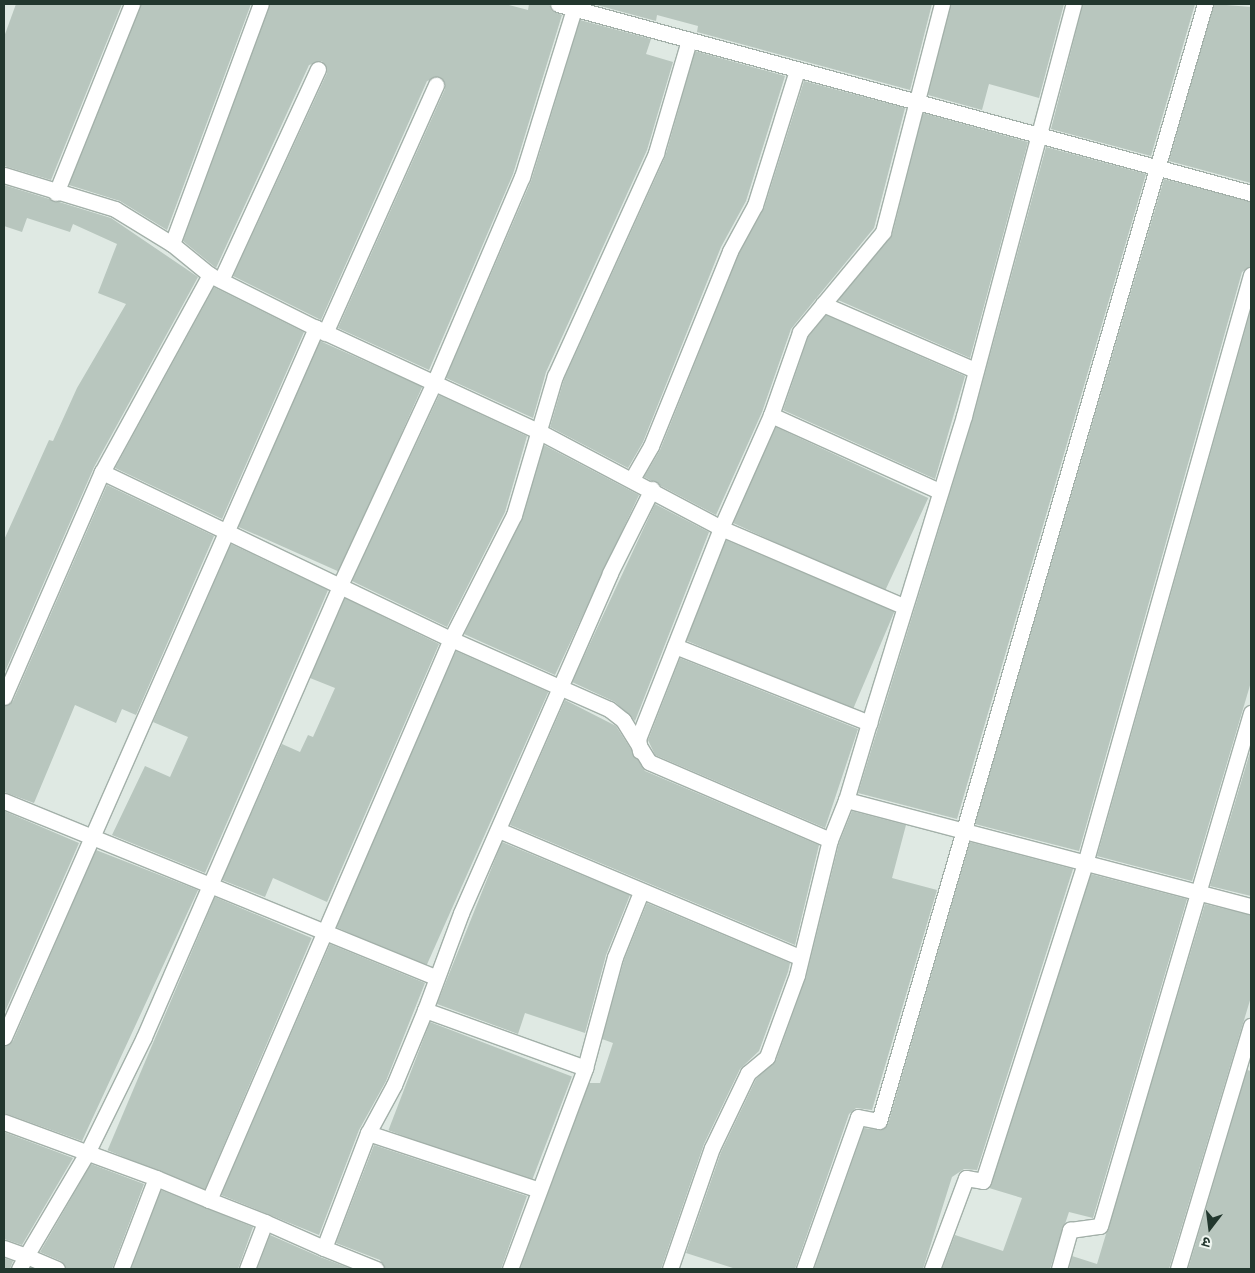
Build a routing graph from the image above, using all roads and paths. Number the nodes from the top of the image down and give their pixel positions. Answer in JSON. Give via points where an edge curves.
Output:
{"nodes":[{"id":1,"x":132,"y":4,"type":"edge"},
{"id":2,"x":261,"y":4,"type":"edge"},
{"id":3,"x":558,"y":4,"type":"edge"},
{"id":4,"x":942,"y":4,"type":"edge"},
{"id":5,"x":1074,"y":4,"type":"edge"},
{"id":6,"x":1205,"y":4,"type":"edge"},
{"id":7,"x":574,"y":9,"type":"junction"},
{"id":8,"x":689,"y":40,"type":"junction"},
{"id":9,"x":318,"y":69,"type":"dead end"},
{"id":10,"x":797,"y":70,"type":"junction"},
{"id":11,"x":436,"y":85,"type":"dead end"},
{"id":12,"x":919,"y":101,"type":"junction"},
{"id":13,"x":1040,"y":135,"type":"junction"},
{"id":14,"x":1155,"y":169,"type":"junction"},
{"id":15,"x":4,"y":175,"type":"edge"},
{"id":16,"x":1251,"y":193,"type":"edge"},
{"id":17,"x":56,"y":194,"type":"junction"},
{"id":18,"x":172,"y":244,"type":"junction"},
{"id":19,"x":1251,"y":275,"type":"edge"},
{"id":20,"x":215,"y":277,"type":"junction"},
{"id":21,"x":822,"y":304,"type":"junction"},
{"id":22,"x":320,"y":330,"type":"junction"},
{"id":23,"x":975,"y":370,"type":"junction"},
{"id":24,"x":434,"y":383,"type":"junction"},
{"id":25,"x":771,"y":415,"type":"junction"},
{"id":26,"x":538,"y":431,"type":"junction"},
{"id":27,"x":102,"y":472,"type":"junction"},
{"id":28,"x":632,"y":479,"type":"junction"},
{"id":29,"x":652,"y":490,"type":"junction"},
{"id":30,"x":939,"y":491,"type":"junction"},
{"id":31,"x":720,"y":528,"type":"junction"},
{"id":32,"x":230,"y":530,"type":"junction"},
{"id":33,"x":341,"y":583,"type":"junction"},
{"id":34,"x":903,"y":606,"type":"junction"},
{"id":35,"x":451,"y":639,"type":"junction"},
{"id":36,"x":675,"y":646,"type":"junction"},
{"id":37,"x":560,"y":688,"type":"junction"},
{"id":38,"x":4,"y":697,"type":"edge"},
{"id":39,"x":1251,"y":713,"type":"edge"},
{"id":40,"x":869,"y":723,"type":"junction"},
{"id":41,"x":640,"y":752,"type":"junction"},
{"id":42,"x":846,"y":800,"type":"junction"},
{"id":43,"x":4,"y":801,"type":"edge"},
{"id":44,"x":965,"y":830,"type":"junction"},
{"id":45,"x":501,"y":831,"type":"junction"},
{"id":46,"x":92,"y":837,"type":"junction"},
{"id":47,"x":830,"y":840,"type":"junction"},
{"id":48,"x":1086,"y":860,"type":"junction"},
{"id":49,"x":210,"y":884,"type":"junction"},
{"id":50,"x":641,"y":892,"type":"junction"},
{"id":51,"x":1202,"y":894,"type":"junction"},
{"id":52,"x":1251,"y":906,"type":"edge"},
{"id":53,"x":326,"y":933,"type":"junction"},
{"id":54,"x":800,"y":957,"type":"junction"},
{"id":55,"x":436,"y":978,"type":"junction"},
{"id":56,"x":425,"y":1010,"type":"junction"},
{"id":57,"x":1251,"y":1026,"type":"edge"},
{"id":58,"x":4,"y":1038,"type":"edge"},
{"id":59,"x":585,"y":1068,"type":"junction"},
{"id":60,"x":4,"y":1122,"type":"edge"},
{"id":61,"x":368,"y":1133,"type":"junction"},
{"id":62,"x":88,"y":1151,"type":"junction"},
{"id":63,"x":156,"y":1178,"type":"junction"},
{"id":64,"x":539,"y":1190,"type":"junction"},
{"id":65,"x":209,"y":1200,"type":"junction"},
{"id":66,"x":265,"y":1222,"type":"junction"},
{"id":67,"x":4,"y":1248,"type":"edge"},
{"id":68,"x":324,"y":1248,"type":"junction"},
{"id":69,"x":22,"y":1263,"type":"edge"},
{"id":70,"x":57,"y":1269,"type":"edge"},
{"id":71,"x":121,"y":1269,"type":"edge"},
{"id":72,"x":247,"y":1269,"type":"edge"},
{"id":73,"x":376,"y":1269,"type":"edge"},
{"id":74,"x":510,"y":1269,"type":"edge"},
{"id":75,"x":670,"y":1269,"type":"edge"},
{"id":76,"x":804,"y":1269,"type":"edge"},
{"id":77,"x":932,"y":1269,"type":"edge"},
{"id":78,"x":1059,"y":1269,"type":"edge"},
{"id":79,"x":1178,"y":1269,"type":"edge"}],
"edges":[{"from":1,"to":17,"type":"street"},
{"from":2,"to":18,"type":"street"},
{"from":3,"to":7,"type":"street"},
{"from":4,"to":12,"type":"street"},
{"from":5,"to":13,"type":"street"},
{"from":6,"to":14,"type":"street"},
{"from":7,"to":8,"type":"street"},
{"from":7,"to":24,"type":"street","via":[[522,177]]},
{"from":8,"to":10,"type":"street"},
{"from":8,"to":26,"type":"street","via":[[656,153],[555,376]]},
{"from":9,"to":20,"type":"street"},
{"from":10,"to":12,"type":"street"},
{"from":10,"to":28,"type":"street","via":[[755,205],[730,251],[651,446]]},
{"from":11,"to":22,"type":"street"},
{"from":12,"to":13,"type":"street"},
{"from":12,"to":21,"type":"street","via":[[883,232]]},
{"from":13,"to":14,"type":"street"},
{"from":13,"to":23,"type":"street"},
{"from":14,"to":16,"type":"street"},
{"from":14,"to":44,"type":"street"},
{"from":15,"to":17,"type":"street"},
{"from":17,"to":18,"type":"street","via":[[115,209]]},
{"from":18,"to":20,"type":"street"},
{"from":19,"to":48,"type":"street"},
{"from":20,"to":22,"type":"street"},
{"from":20,"to":27,"type":"street"},
{"from":21,"to":23,"type":"street"},
{"from":21,"to":25,"type":"street","via":[[800,332]]},
{"from":22,"to":24,"type":"street"},
{"from":22,"to":32,"type":"street"},
{"from":23,"to":30,"type":"street"},
{"from":24,"to":26,"type":"street"},
{"from":24,"to":33,"type":"street"},
{"from":25,"to":30,"type":"street"},
{"from":25,"to":31,"type":"street"},
{"from":26,"to":28,"type":"street"},
{"from":26,"to":35,"type":"street","via":[[514,515]]},
{"from":27,"to":32,"type":"street"},
{"from":27,"to":38,"type":"street"},
{"from":28,"to":29,"type":"street"},
{"from":29,"to":31,"type":"street"},
{"from":29,"to":37,"type":"street"},
{"from":30,"to":34,"type":"street"},
{"from":31,"to":34,"type":"street"},
{"from":31,"to":36,"type":"street"},
{"from":32,"to":33,"type":"street"},
{"from":32,"to":46,"type":"street"},
{"from":33,"to":35,"type":"street"},
{"from":33,"to":49,"type":"street"},
{"from":34,"to":40,"type":"street"},
{"from":35,"to":37,"type":"street"},
{"from":35,"to":53,"type":"street"},
{"from":36,"to":40,"type":"street"},
{"from":36,"to":41,"type":"street","via":[[638,739]]},
{"from":37,"to":41,"type":"street","via":[[622,720]]},
{"from":37,"to":45,"type":"street"},
{"from":39,"to":51,"type":"street"},
{"from":40,"to":42,"type":"street"},
{"from":41,"to":47,"type":"street","via":[[649,762]]},
{"from":42,"to":44,"type":"street"},
{"from":42,"to":47,"type":"street"},
{"from":43,"to":46,"type":"street"},
{"from":44,"to":48,"type":"street"},
{"from":44,"to":76,"type":"street","via":[[879,1121],[858,1117]]},
{"from":45,"to":50,"type":"street"},
{"from":45,"to":55,"type":"street"},
{"from":46,"to":49,"type":"street"},
{"from":46,"to":58,"type":"street"},
{"from":47,"to":54,"type":"street"},
{"from":48,"to":51,"type":"street"},
{"from":48,"to":77,"type":"street","via":[[983,1182],[966,1178]]},
{"from":49,"to":53,"type":"street"},
{"from":49,"to":62,"type":"street","via":[[144,1037]]},
{"from":50,"to":54,"type":"street"},
{"from":50,"to":59,"type":"street","via":[[615,957]]},
{"from":51,"to":52,"type":"street"},
{"from":51,"to":78,"type":"street","via":[[1100,1226],[1070,1230]]},
{"from":53,"to":55,"type":"street"},
{"from":53,"to":65,"type":"street"},
{"from":54,"to":75,"type":"street","via":[[768,1057],[748,1073],[712,1148]]},
{"from":55,"to":56,"type":"street"},
{"from":56,"to":59,"type":"street"},
{"from":56,"to":61,"type":"street","via":[[394,1085]]},
{"from":57,"to":79,"type":"street"},
{"from":59,"to":64,"type":"street"},
{"from":60,"to":62,"type":"street"},
{"from":61,"to":64,"type":"street"},
{"from":61,"to":68,"type":"street"},
{"from":62,"to":63,"type":"street"},
{"from":62,"to":69,"type":"street"},
{"from":63,"to":65,"type":"street"},
{"from":63,"to":71,"type":"street"},
{"from":64,"to":74,"type":"street"},
{"from":65,"to":66,"type":"street"},
{"from":66,"to":68,"type":"street"},
{"from":66,"to":72,"type":"street"},
{"from":67,"to":69,"type":"street"},
{"from":68,"to":73,"type":"street"},
{"from":69,"to":70,"type":"street"}]}
